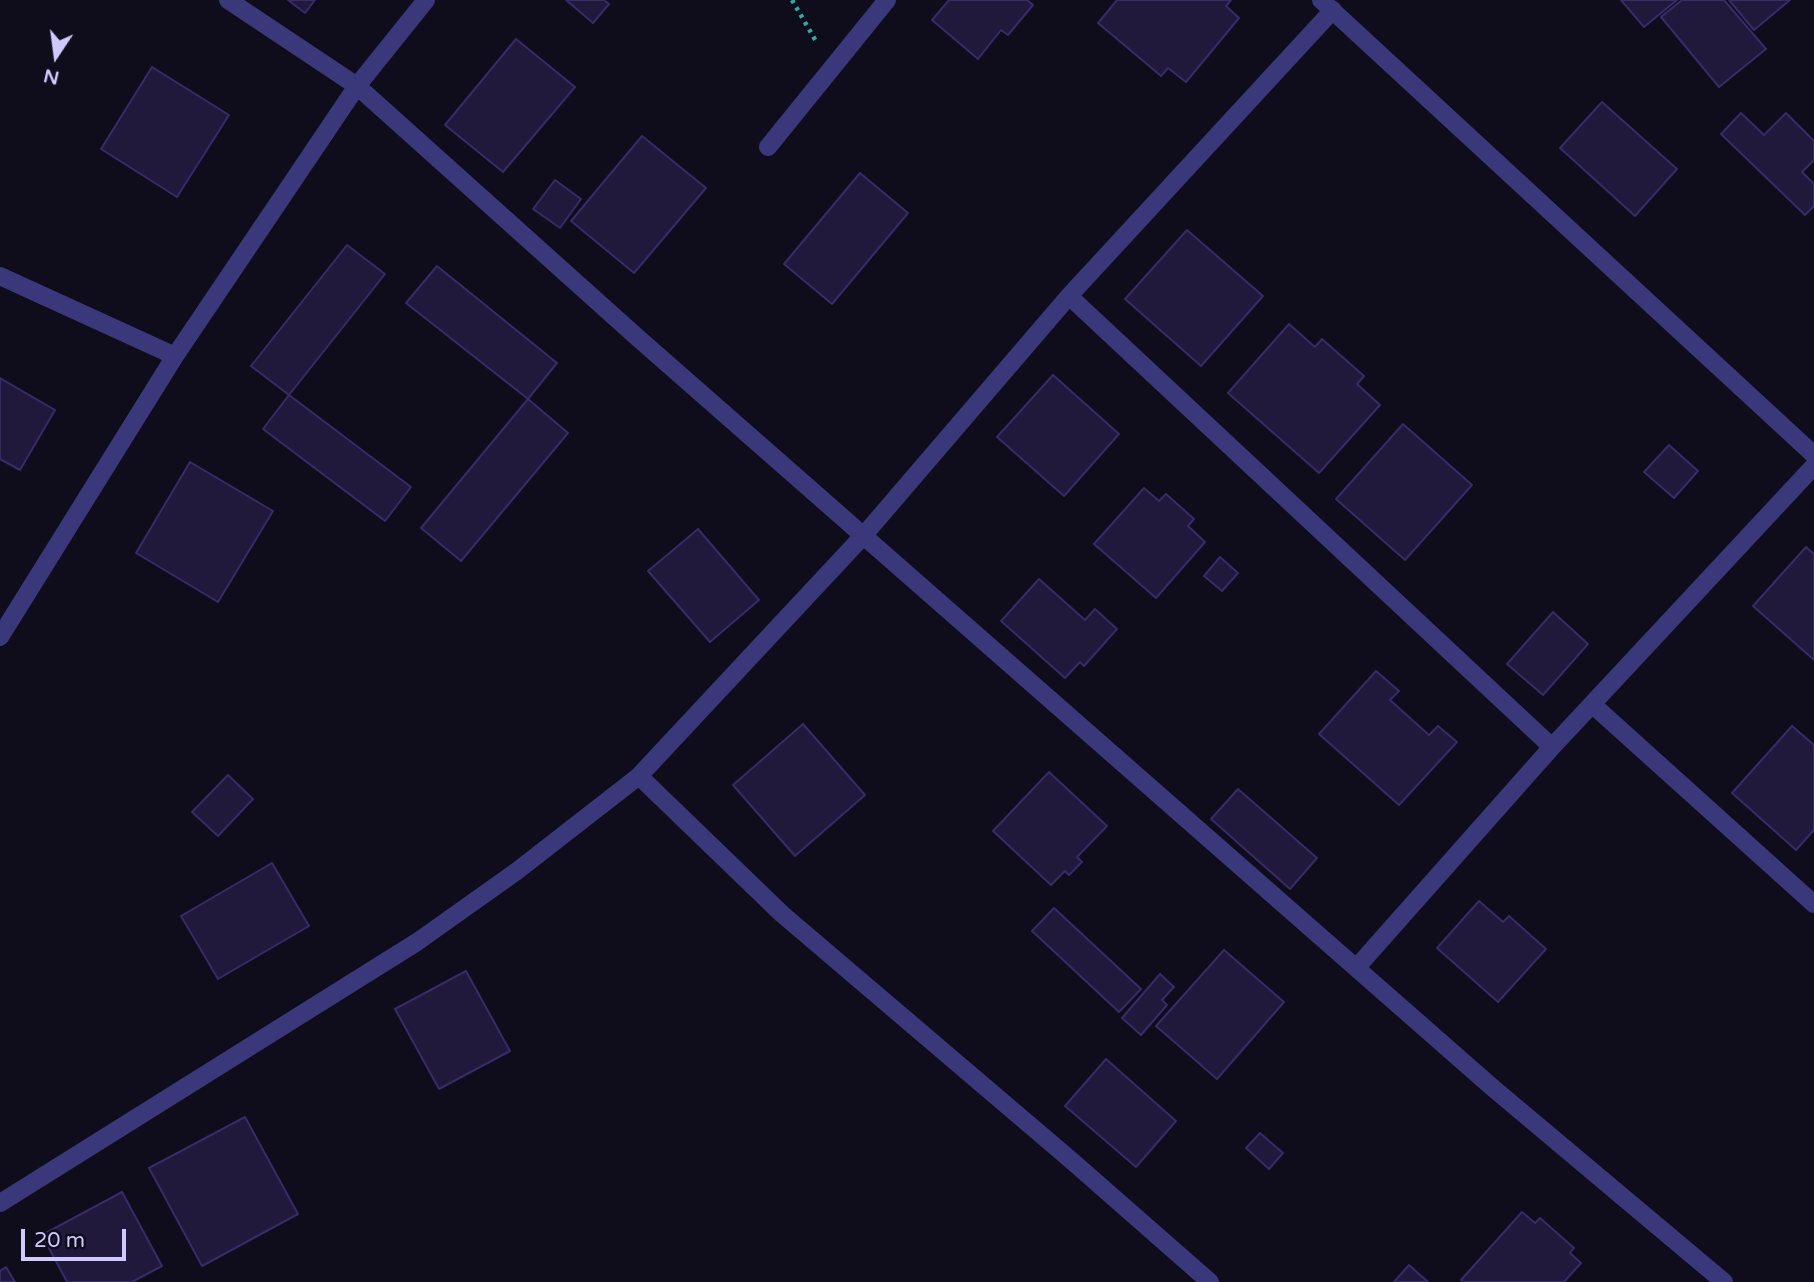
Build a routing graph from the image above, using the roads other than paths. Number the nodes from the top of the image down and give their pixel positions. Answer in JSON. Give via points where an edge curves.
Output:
{"nodes":[{"id":1,"x":228,"y":0,"type":"edge"},
{"id":2,"x":426,"y":0,"type":"edge"},
{"id":3,"x":887,"y":0,"type":"edge"},
{"id":4,"x":1327,"y":5,"type":"edge"},
{"id":5,"x":357,"y":86,"type":"junction"},
{"id":6,"x":768,"y":147,"type":"dead end"},
{"id":7,"x":0,"y":276,"type":"edge"},
{"id":8,"x":1069,"y":296,"type":"junction"},
{"id":9,"x":176,"y":356,"type":"junction"},
{"id":10,"x":1811,"y":445,"type":"edge"},
{"id":11,"x":1814,"y":466,"type":"edge"},
{"id":12,"x":864,"y":535,"type":"junction"},
{"id":13,"x":0,"y":637,"type":"edge"},
{"id":14,"x":1593,"y":705,"type":"junction"},
{"id":15,"x":1552,"y":747,"type":"junction"},
{"id":16,"x":639,"y":776,"type":"junction"},
{"id":17,"x":1814,"y":904,"type":"edge"},
{"id":18,"x":1357,"y":967,"type":"junction"},
{"id":19,"x":0,"y":1203,"type":"edge"},
{"id":20,"x":1210,"y":1282,"type":"edge"},
{"id":21,"x":1724,"y":1282,"type":"edge"}],
"edges":[{"from":1,"to":5,"type":"street"},
{"from":2,"to":5,"type":"street"},
{"from":3,"to":6,"type":"street"},
{"from":4,"to":8,"type":"street"},
{"from":4,"to":10,"type":"street"},
{"from":5,"to":9,"type":"street"},
{"from":5,"to":12,"type":"street"},
{"from":7,"to":9,"type":"street"},
{"from":8,"to":12,"type":"street"},
{"from":8,"to":15,"type":"street"},
{"from":9,"to":13,"type":"street"},
{"from":11,"to":14,"type":"street"},
{"from":12,"to":16,"type":"street"},
{"from":12,"to":18,"type":"street"},
{"from":14,"to":15,"type":"street"},
{"from":14,"to":17,"type":"street"},
{"from":15,"to":18,"type":"street"},
{"from":16,"to":19,"type":"street","via":[[417,942]]},
{"from":16,"to":20,"type":"street","via":[[782,914]]},
{"from":18,"to":21,"type":"street"}]}
